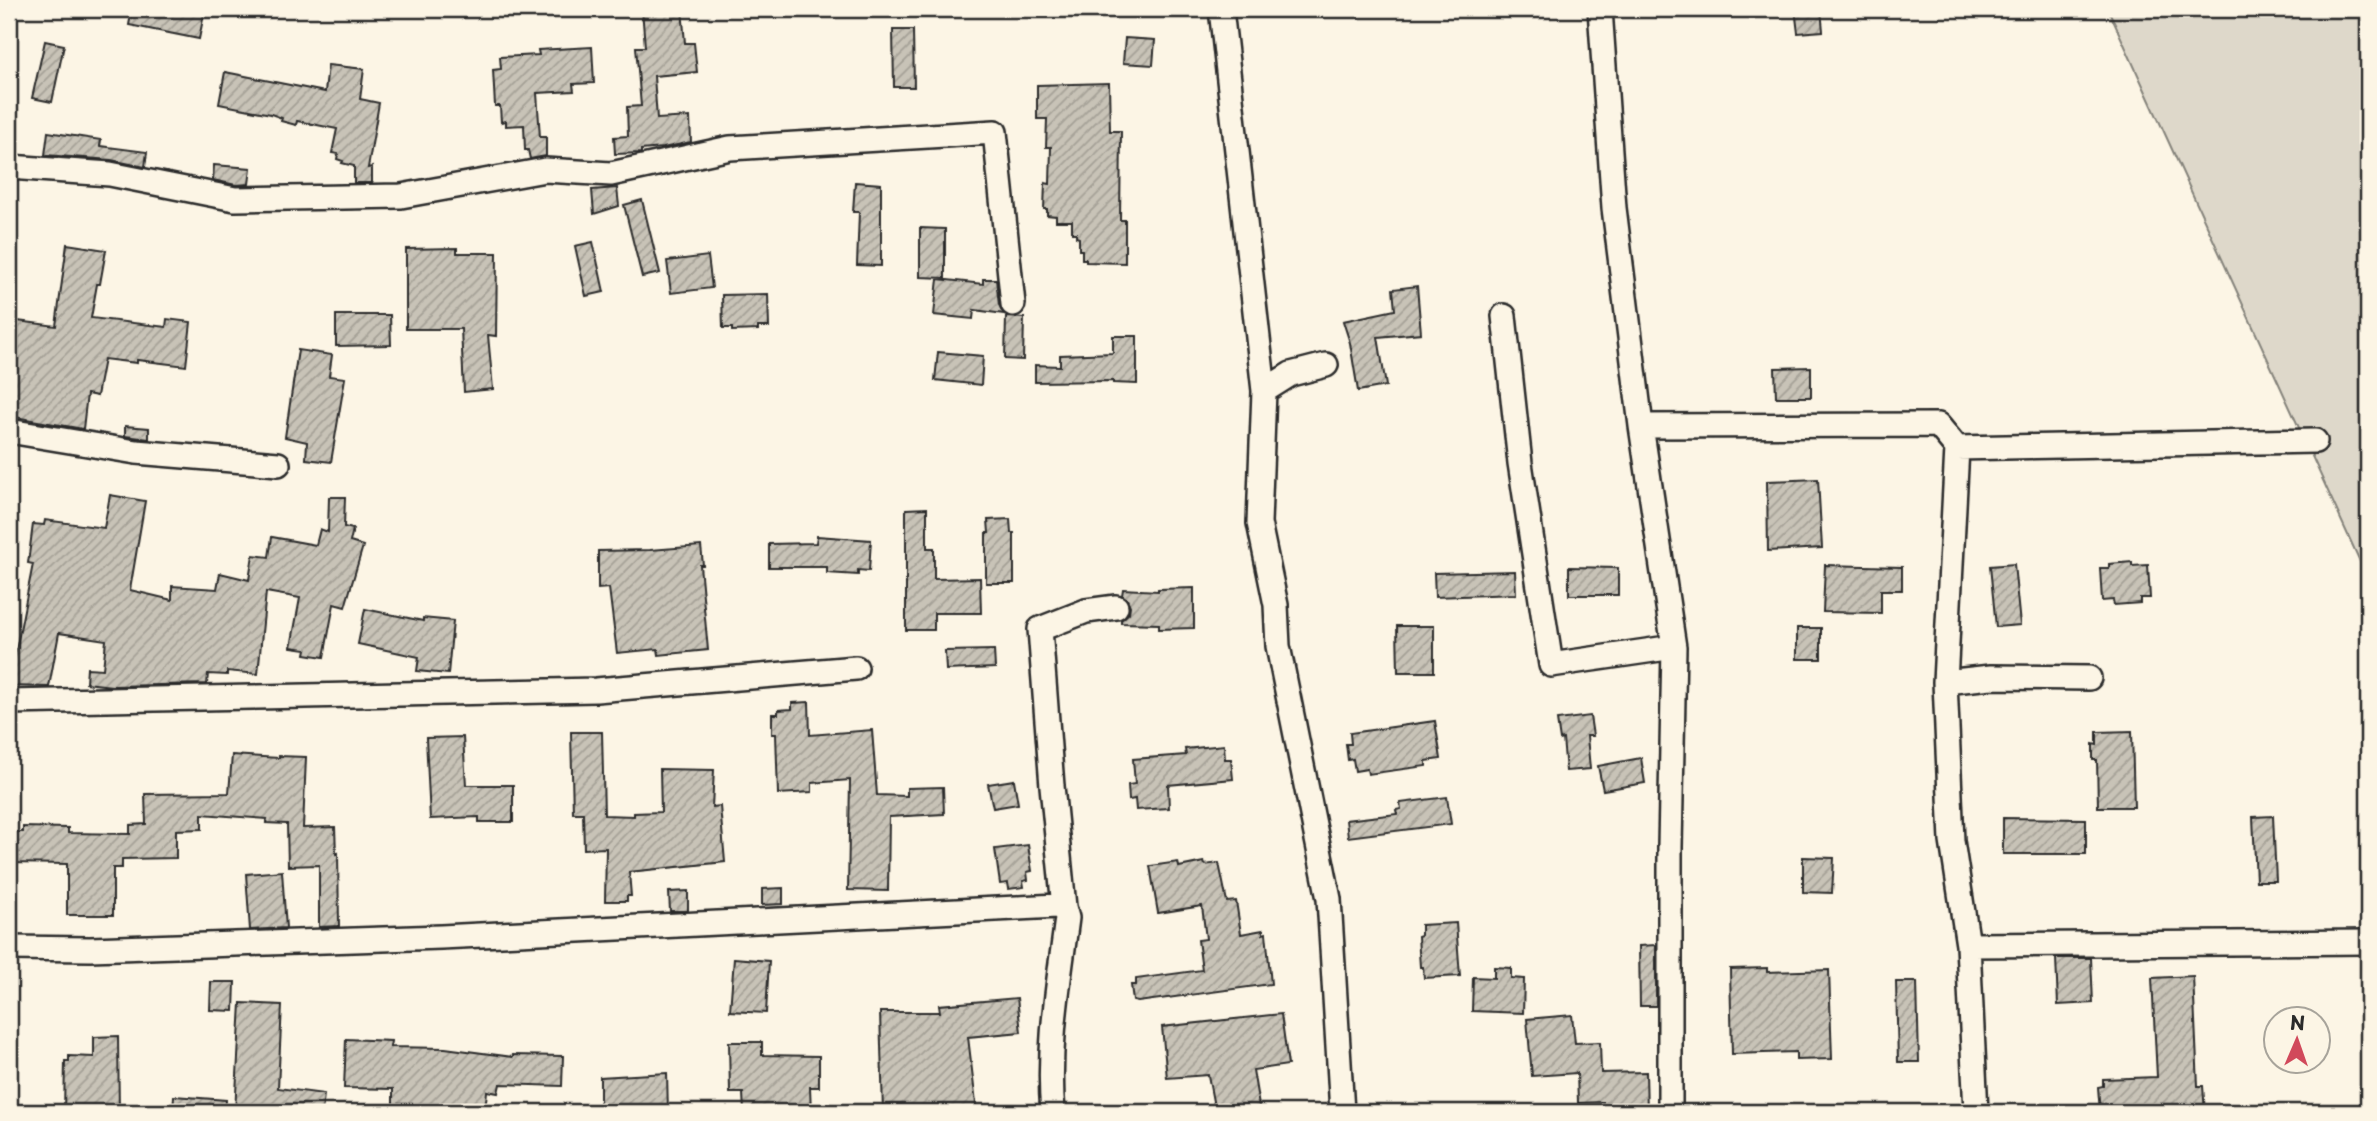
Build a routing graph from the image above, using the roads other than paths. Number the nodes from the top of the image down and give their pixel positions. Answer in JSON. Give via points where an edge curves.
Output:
{"nodes":[{"id":1,"x":1221,"y":9,"type":"edge"},
{"id":2,"x":1600,"y":9,"type":"edge"},
{"id":3,"x":9,"y":167,"type":"edge"},
{"id":4,"x":1013,"y":304,"type":"dead end"},
{"id":5,"x":1504,"y":316,"type":"dead end"},
{"id":6,"x":1326,"y":366,"type":"dead end"},
{"id":7,"x":1264,"y":391,"type":"junction"},
{"id":8,"x":1641,"y":426,"type":"junction"},
{"id":9,"x":9,"y":431,"type":"edge"},
{"id":10,"x":2315,"y":441,"type":"dead end"},
{"id":11,"x":1957,"y":448,"type":"junction"},
{"id":12,"x":278,"y":464,"type":"dead end"},
{"id":13,"x":1116,"y":607,"type":"dead end"},
{"id":14,"x":1674,"y":647,"type":"junction"},
{"id":15,"x":856,"y":668,"type":"dead end"},
{"id":16,"x":2089,"y":678,"type":"dead end"},
{"id":17,"x":1945,"y":682,"type":"junction"},
{"id":18,"x":9,"y":702,"type":"edge"},
{"id":19,"x":1064,"y":907,"type":"junction"},
{"id":20,"x":2368,"y":942,"type":"edge"},
{"id":21,"x":1968,"y":945,"type":"junction"},
{"id":22,"x":9,"y":948,"type":"edge"},
{"id":23,"x":1053,"y":1112,"type":"edge"},
{"id":24,"x":1342,"y":1112,"type":"edge"},
{"id":25,"x":1670,"y":1112,"type":"edge"},
{"id":26,"x":1976,"y":1112,"type":"edge"}],
"edges":[{"from":1,"to":7,"type":"street"},
{"from":2,"to":8,"type":"street","via":[[1614,208]]},
{"from":3,"to":4,"type":"street","via":[[110,174],[235,199],[401,196],[545,170],[611,174],[730,148],[995,132]]},
{"from":5,"to":14,"type":"street","via":[[1520,463],[1551,665]]},
{"from":6,"to":7,"type":"street","via":[[1291,374]]},
{"from":7,"to":24,"type":"street","via":[[1259,523],[1276,605],[1278,646],[1329,899]]},
{"from":8,"to":11,"type":"street","via":[[1938,425]]},
{"from":8,"to":14,"type":"street"},
{"from":9,"to":12,"type":"street","via":[[136,452]]},
{"from":10,"to":11,"type":"street"},
{"from":11,"to":17,"type":"street"},
{"from":13,"to":19,"type":"street","via":[[1086,611],[1040,629]]},
{"from":14,"to":25,"type":"street"},
{"from":15,"to":18,"type":"street","via":[[596,690]]},
{"from":16,"to":17,"type":"street","via":[[1991,677]]},
{"from":17,"to":21,"type":"street","via":[[1952,841]]},
{"from":19,"to":22,"type":"street","via":[[428,938]]},
{"from":19,"to":23,"type":"street","via":[[1067,918],[1057,1000]]},
{"from":20,"to":21,"type":"street"},
{"from":21,"to":26,"type":"street"}]}
